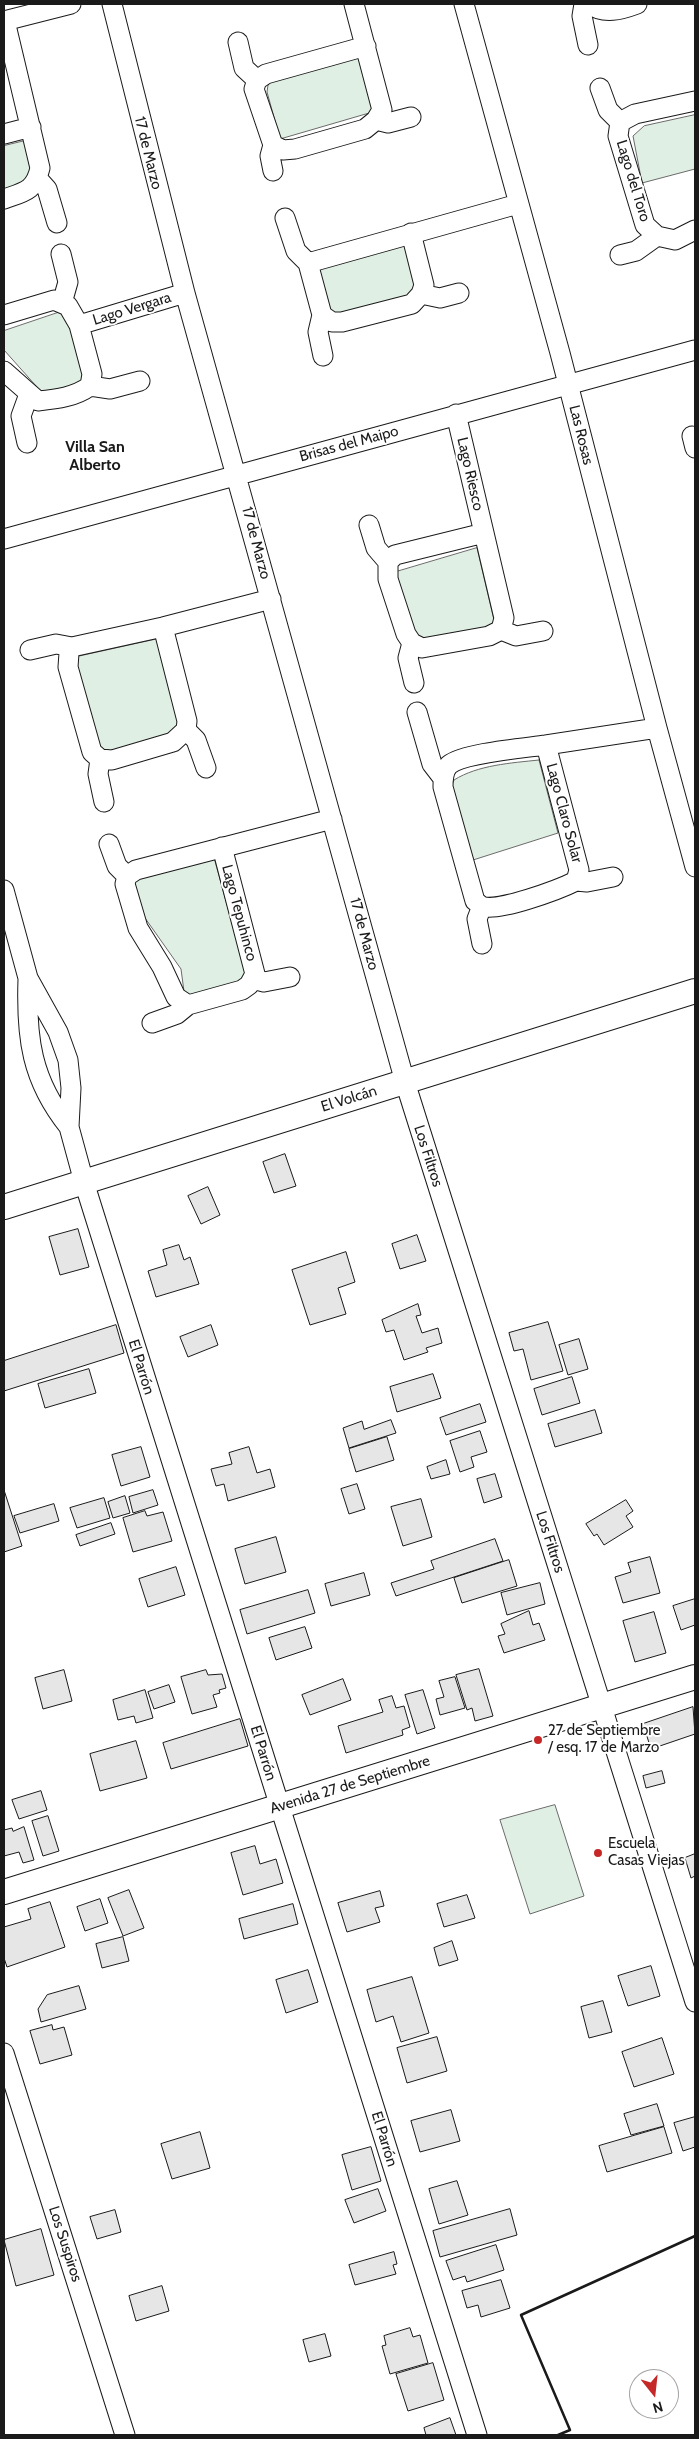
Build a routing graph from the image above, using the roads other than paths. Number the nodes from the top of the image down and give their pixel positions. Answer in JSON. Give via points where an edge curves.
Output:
{"nodes":[{"id":1,"x":71,"y":4,"type":"edge"},
{"id":2,"x":112,"y":4,"type":"edge"},
{"id":3,"x":354,"y":4,"type":"edge"},
{"id":4,"x":464,"y":4,"type":"edge"},
{"id":5,"x":584,"y":4,"type":"edge"},
{"id":6,"x":589,"y":4,"type":"edge"},
{"id":7,"x":637,"y":4,"type":"edge"},
{"id":8,"x":4,"y":21,"type":"edge"},
{"id":9,"x":238,"y":42,"type":"dead end"},
{"id":10,"x":588,"y":45,"type":"dead end"},
{"id":11,"x":366,"y":46,"type":"junction"},
{"id":12,"x":257,"y":80,"type":"junction"},
{"id":13,"x":600,"y":88,"type":"dead end"},
{"id":14,"x":695,"y":101,"type":"edge"},
{"id":15,"x":411,"y":117,"type":"dead end"},
{"id":16,"x":376,"y":120,"type":"junction"},
{"id":17,"x":620,"y":122,"type":"junction"},
{"id":18,"x":31,"y":127,"type":"junction"},
{"id":19,"x":4,"y":134,"type":"edge"},
{"id":20,"x":273,"y":145,"type":"junction"},
{"id":21,"x":273,"y":171,"type":"dead end"},
{"id":22,"x":38,"y":179,"type":"junction"},
{"id":23,"x":4,"y":199,"type":"edge"},
{"id":24,"x":518,"y":204,"type":"junction"},
{"id":25,"x":285,"y":218,"type":"dead end"},
{"id":26,"x":57,"y":223,"type":"dead end"},
{"id":27,"x":695,"y":230,"type":"edge"},
{"id":28,"x":411,"y":233,"type":"junction"},
{"id":29,"x":657,"y":236,"type":"junction"},
{"id":30,"x":60,"y":254,"type":"dead end"},
{"id":31,"x":620,"y":256,"type":"dead end"},
{"id":32,"x":308,"y":263,"type":"junction"},
{"id":33,"x":185,"y":293,"type":"junction"},
{"id":34,"x":421,"y":294,"type":"junction"},
{"id":35,"x":459,"y":294,"type":"dead end"},
{"id":36,"x":62,"y":303,"type":"junction"},
{"id":37,"x":4,"y":315,"type":"edge"},
{"id":38,"x":322,"y":315,"type":"junction"},
{"id":39,"x":79,"y":325,"type":"junction"},
{"id":40,"x":695,"y":350,"type":"edge"},
{"id":41,"x":324,"y":356,"type":"dead end"},
{"id":42,"x":4,"y":371,"type":"edge"},
{"id":43,"x":140,"y":381,"type":"dead end"},
{"id":44,"x":568,"y":384,"type":"junction"},
{"id":45,"x":90,"y":386,"type":"junction"},
{"id":46,"x":29,"y":394,"type":"junction"},
{"id":47,"x":456,"y":414,"type":"junction"},
{"id":48,"x":27,"y":443,"type":"dead end"},
{"id":49,"x":237,"y":475,"type":"junction"},
{"id":50,"x":369,"y":525,"type":"dead end"},
{"id":51,"x":484,"y":533,"type":"junction"},
{"id":52,"x":4,"y":539,"type":"edge"},
{"id":53,"x":388,"y":562,"type":"junction"},
{"id":54,"x":271,"y":599,"type":"junction"},
{"id":55,"x":163,"y":627,"type":"junction"},
{"id":56,"x":501,"y":630,"type":"junction"},
{"id":57,"x":543,"y":631,"type":"dead end"},
{"id":58,"x":412,"y":643,"type":"junction"},
{"id":59,"x":72,"y":647,"type":"junction"},
{"id":60,"x":30,"y":650,"type":"dead end"},
{"id":61,"x":414,"y":683,"type":"dead end"},
{"id":62,"x":417,"y":712,"type":"dead end"},
{"id":63,"x":657,"y":728,"type":"junction"},
{"id":64,"x":186,"y":730,"type":"junction"},
{"id":65,"x":546,"y":745,"type":"junction"},
{"id":66,"x":100,"y":759,"type":"junction"},
{"id":67,"x":206,"y":768,"type":"dead end"},
{"id":68,"x":442,"y":777,"type":"junction"},
{"id":69,"x":104,"y":802,"type":"dead end"},
{"id":70,"x":332,"y":819,"type":"junction"},
{"id":71,"x":109,"y":844,"type":"dead end"},
{"id":72,"x":222,"y":848,"type":"junction"},
{"id":73,"x":695,"y":867,"type":"edge"},
{"id":74,"x":127,"y":876,"type":"junction"},
{"id":75,"x":613,"y":877,"type":"dead end"},
{"id":76,"x":576,"y":881,"type":"junction"},
{"id":77,"x":4,"y":890,"type":"edge"},
{"id":78,"x":482,"y":906,"type":"junction"},
{"id":79,"x":11,"y":944,"type":"edge"},
{"id":80,"x":482,"y":944,"type":"dead end"},
{"id":81,"x":290,"y":977,"type":"dead end"},
{"id":82,"x":28,"y":978,"type":"junction"},
{"id":83,"x":253,"y":979,"type":"junction"},
{"id":84,"x":695,"y":992,"type":"edge"},
{"id":85,"x":188,"y":1005,"type":"junction"},
{"id":86,"x":152,"y":1022,"type":"dead end"},
{"id":87,"x":405,"y":1082,"type":"junction"},
{"id":88,"x":69,"y":1128,"type":"junction"},
{"id":89,"x":84,"y":1182,"type":"junction"},
{"id":90,"x":4,"y":1207,"type":"edge"},
{"id":91,"x":695,"y":1677,"type":"edge"},
{"id":92,"x":602,"y":1706,"type":"junction"},
{"id":93,"x":280,"y":1807,"type":"junction"},
{"id":94,"x":4,"y":1892,"type":"edge"},
{"id":95,"x":695,"y":2002,"type":"edge"},
{"id":96,"x":4,"y":2052,"type":"edge"},
{"id":97,"x":125,"y":2435,"type":"edge"},
{"id":98,"x":477,"y":2435,"type":"edge"}],
"edges":[{"from":1,"to":8,"type":"street"},
{"from":2,"to":33,"type":"street","name":"17 de Marzo"},
{"from":3,"to":11,"type":"street"},
{"from":4,"to":24,"type":"street","name":"Las Rosas"},
{"from":5,"to":10,"type":"street","via":[[582,16]]},
{"from":6,"to":7,"type":"street","via":[[618,11]]},
{"from":8,"to":18,"type":"street"},
{"from":9,"to":12,"type":"street","via":[[244,68]]},
{"from":11,"to":12,"type":"street","via":[[266,74]]},
{"from":11,"to":16,"type":"street","via":[[382,110]]},
{"from":12,"to":20,"type":"street","via":[[254,89]]},
{"from":13,"to":17,"type":"street","name":"Lago del Toro","via":[[608,110]]},
{"from":14,"to":17,"type":"street","name":"Lago del Toro","via":[[635,114]]},
{"from":15,"to":16,"type":"street","via":[[388,123]]},
{"from":16,"to":20,"type":"street","via":[[365,129],[295,149],[283,150]]},
{"from":17,"to":29,"type":"street","name":"Lago del Toro","via":[[618,136],[645,225]]},
{"from":18,"to":19,"type":"street"},
{"from":18,"to":22,"type":"street","via":[[40,168]]},
{"from":20,"to":21,"type":"street","via":[[270,156]]},
{"from":22,"to":23,"type":"street","via":[[25,192]]},
{"from":22,"to":26,"type":"street","via":[[47,189]]},
{"from":24,"to":28,"type":"street"},
{"from":24,"to":44,"type":"street","name":"Las Rosas"},
{"from":25,"to":32,"type":"street","via":[[296,251]]},
{"from":27,"to":29,"type":"street","name":"Lago del Toro","via":[[675,240]]},
{"from":28,"to":32,"type":"street"},
{"from":28,"to":34,"type":"street","via":[[424,285]]},
{"from":29,"to":31,"type":"street","name":"Lago del Toro"},
{"from":30,"to":36,"type":"street","via":[[68,282]]},
{"from":32,"to":38,"type":"street"},
{"from":33,"to":39,"type":"street","name":"Lago Vergara"},
{"from":33,"to":49,"type":"street","name":"17 de Marzo"},
{"from":34,"to":35,"type":"street","via":[[440,298]]},
{"from":34,"to":38,"type":"street","via":[[412,304],[342,322],[332,322]]},
{"from":36,"to":37,"type":"street","via":[[54,300]]},
{"from":36,"to":39,"type":"street","name":"Lago Vergara","via":[[72,310]]},
{"from":38,"to":41,"type":"street","via":[[318,332]]},
{"from":39,"to":45,"type":"street","name":"Lago Vergara","via":[[92,374]]},
{"from":40,"to":44,"type":"street","name":"Brisas del Maipo"},
{"from":42,"to":46,"type":"street"},
{"from":43,"to":45,"type":"street","via":[[110,388]]},
{"from":44,"to":47,"type":"street","name":"Brisas del Maipo"},
{"from":44,"to":63,"type":"street","name":"Las Rosas"},
{"from":45,"to":46,"type":"street","via":[[80,393],[56,399],[38,401]]},
{"from":46,"to":48,"type":"street","via":[[21,416]]},
{"from":47,"to":49,"type":"street","name":"Brisas del Maipo"},
{"from":47,"to":51,"type":"street","name":"Lago Riesco"},
{"from":49,"to":52,"type":"street","name":"Brisas del Maipo"},
{"from":49,"to":54,"type":"street","name":"17 de Marzo"},
{"from":50,"to":53,"type":"street","via":[[376,548]]},
{"from":51,"to":53,"type":"street","via":[[395,555]]},
{"from":51,"to":56,"type":"street","name":"Lago Riesco","via":[[504,618]]},
{"from":53,"to":58,"type":"street","via":[[388,579]]},
{"from":54,"to":55,"type":"street"},
{"from":54,"to":70,"type":"street","name":"17 de Marzo"},
{"from":55,"to":59,"type":"street"},
{"from":55,"to":64,"type":"street","via":[[188,721]]},
{"from":56,"to":57,"type":"street","via":[[516,636]]},
{"from":56,"to":58,"type":"street","via":[[489,636],[422,648]]},
{"from":58,"to":61,"type":"street","via":[[408,658]]},
{"from":59,"to":60,"type":"street","via":[[56,644]]},
{"from":59,"to":66,"type":"street","via":[[68,667],[92,752]]},
{"from":62,"to":68,"type":"street","via":[[432,764]]},
{"from":63,"to":65,"type":"street","name":"Lago Claro Solar"},
{"from":63,"to":73,"type":"street","name":"Las Rosas"},
{"from":64,"to":66,"type":"street","via":[[173,742],[112,760]]},
{"from":64,"to":67,"type":"street","via":[[196,740]]},
{"from":65,"to":68,"type":"street","name":"Lago Claro Solar","via":[[461,759],[447,767]]},
{"from":65,"to":76,"type":"street","name":"Lago Claro Solar","via":[[579,870]]},
{"from":66,"to":69,"type":"street","via":[[98,774]]},
{"from":68,"to":78,"type":"street","via":[[475,901]]},
{"from":70,"to":72,"type":"street","name":"Lago Tepuhinco"},
{"from":70,"to":87,"type":"street","name":"17 de Marzo"},
{"from":71,"to":74,"type":"street","via":[[117,866]]},
{"from":72,"to":74,"type":"street","name":"Lago Tepuhinco","via":[[136,870]]},
{"from":72,"to":83,"type":"street","name":"Lago Tepuhinco","via":[[254,968]]},
{"from":74,"to":85,"type":"street","via":[[125,884],[138,928],[176,997]]},
{"from":75,"to":76,"type":"street","name":"Lago Claro Solar"},
{"from":76,"to":78,"type":"street","name":"Lago Claro Solar","via":[[558,890],[498,907]]},
{"from":77,"to":79,"type":"street","name":"El Parrón"},
{"from":78,"to":80,"type":"street","via":[[477,919]]},
{"from":79,"to":82,"type":"street","name":"El Parrón"},
{"from":81,"to":83,"type":"street","name":"Lago Tepuhinco","via":[[264,982]]},
{"from":82,"to":88,"type":"street","name":"El Parrón","via":[[58,1032],[68,1060]]},
{"from":82,"to":88,"type":"street","name":"El Parrón","via":[[32,1055],[46,1094]]},
{"from":83,"to":85,"type":"street","name":"Lago Tepuhinco","via":[[242,990]]},
{"from":84,"to":87,"type":"street","name":"El Volcán"},
{"from":85,"to":86,"type":"street","name":"Lago Tepuhinco","via":[[177,1014]]},
{"from":87,"to":89,"type":"street","name":"El Volcán"},
{"from":87,"to":92,"type":"street","name":"Los Filtros"},
{"from":88,"to":89,"type":"street","name":"El Parrón"},
{"from":89,"to":90,"type":"street","name":"El Volcán"},
{"from":89,"to":93,"type":"street","name":"El Parrón"},
{"from":91,"to":92,"type":"street","name":"Avenida 27 de Septiembre"},
{"from":92,"to":93,"type":"street","name":"Avenida 27 de Septiembre"},
{"from":92,"to":95,"type":"street","name":"Los Filtros"},
{"from":93,"to":94,"type":"street","name":"Avenida 27 de Septiembre"},
{"from":93,"to":98,"type":"street","name":"El Parrón"},
{"from":96,"to":97,"type":"street","name":"Los Suspiros"}]}
